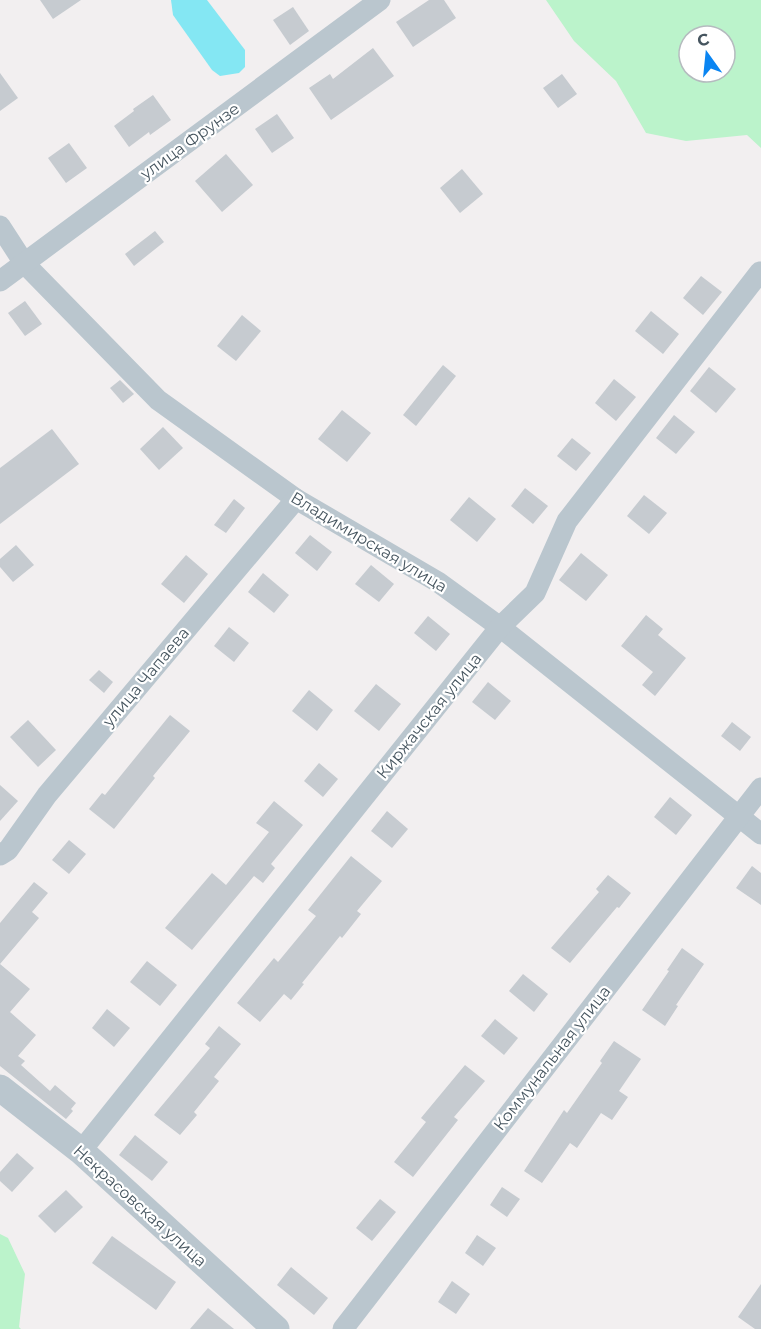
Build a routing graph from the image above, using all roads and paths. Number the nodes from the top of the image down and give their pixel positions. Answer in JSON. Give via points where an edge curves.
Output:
{"nodes":[{"id":1,"x":380,"y":0,"type":"edge"},
{"id":2,"x":0,"y":226,"type":"edge"},
{"id":3,"x":24,"y":263,"type":"junction"},
{"id":4,"x":760,"y":272,"type":"edge"},
{"id":5,"x":0,"y":281,"type":"edge"},
{"id":6,"x":296,"y":499,"type":"junction"},
{"id":7,"x":500,"y":627,"type":"junction"},
{"id":8,"x":761,"y":788,"type":"edge"},
{"id":9,"x":739,"y":817,"type":"junction"},
{"id":10,"x":761,"y":834,"type":"edge"},
{"id":11,"x":0,"y":855,"type":"edge"},
{"id":12,"x":0,"y":1088,"type":"edge"},
{"id":13,"x":81,"y":1151,"type":"junction"},
{"id":14,"x":276,"y":1329,"type":"edge"},
{"id":15,"x":343,"y":1329,"type":"edge"}],
"edges":[{"from":1,"to":3,"type":"street","name":"улица Фрунзе"},
{"from":2,"to":3,"type":"street","name":"Владимирская улица"},
{"from":3,"to":5,"type":"street","name":"улица Фрунзе"},
{"from":3,"to":6,"type":"street","name":"Владимирская улица","via":[[158,400]]},
{"from":4,"to":7,"type":"street","name":"Киржачская улица","via":[[567,521],[535,593]]},
{"from":6,"to":7,"type":"street","name":"Владимирская улица","via":[[438,582]]},
{"from":6,"to":11,"type":"street","name":"улица Чапаева"},
{"from":7,"to":9,"type":"street","name":"Владимирская улица"},
{"from":7,"to":13,"type":"street","name":"Киржачская улица"},
{"from":8,"to":9,"type":"street","name":"Коммунальная улица"},
{"from":9,"to":10,"type":"street","name":"Владимирская улица"},
{"from":9,"to":15,"type":"street","name":"Коммунальная улица"},
{"from":12,"to":13,"type":"street","name":"Некрасовская улица"},
{"from":13,"to":14,"type":"street","name":"Некрасовская улица"}]}
